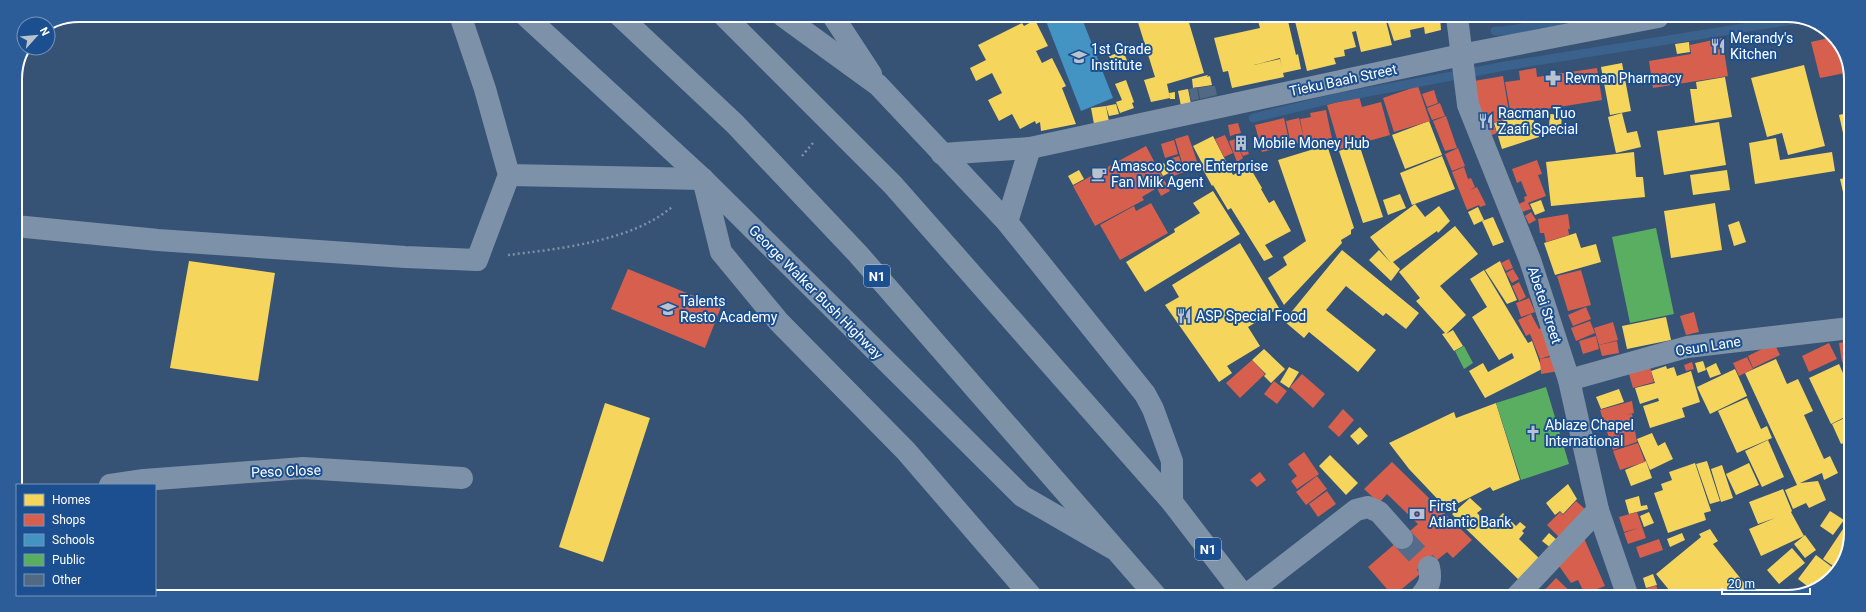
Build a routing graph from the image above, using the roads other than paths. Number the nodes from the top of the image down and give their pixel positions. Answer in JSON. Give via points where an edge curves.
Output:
{"nodes":[{"id":1,"x":462,"y":22,"type":"edge"},
{"id":2,"x":533,"y":22,"type":"edge"},
{"id":3,"x":626,"y":22,"type":"edge"},
{"id":4,"x":730,"y":22,"type":"edge"},
{"id":5,"x":790,"y":22,"type":"edge"},
{"id":6,"x":837,"y":22,"type":"edge"},
{"id":7,"x":1458,"y":22,"type":"edge"},
{"id":8,"x":1632,"y":22,"type":"edge"},
{"id":9,"x":1461,"y":55,"type":"junction"},
{"id":10,"x":878,"y":85,"type":"junction"},
{"id":11,"x":1030,"y":148,"type":"junction"},
{"id":12,"x":942,"y":154,"type":"junction"},
{"id":13,"x":509,"y":175,"type":"junction"},
{"id":14,"x":703,"y":179,"type":"junction"},
{"id":15,"x":1007,"y":222,"type":"junction"},
{"id":16,"x":22,"y":227,"type":"edge"},
{"id":17,"x":1844,"y":329,"type":"edge"},
{"id":18,"x":1569,"y":380,"type":"junction"},
{"id":19,"x":462,"y":478,"type":"dead end"},
{"id":20,"x":117,"y":484,"type":"edge"},
{"id":21,"x":1172,"y":502,"type":"junction"},
{"id":22,"x":1598,"y":510,"type":"junction"},
{"id":23,"x":1402,"y":538,"type":"tunnel mouth"},
{"id":24,"x":1119,"y":552,"type":"junction"},
{"id":25,"x":1429,"y":567,"type":"tunnel mouth"},
{"id":26,"x":1027,"y":590,"type":"edge"},
{"id":27,"x":1151,"y":590,"type":"edge"},
{"id":28,"x":1239,"y":590,"type":"edge"},
{"id":29,"x":1252,"y":590,"type":"edge"},
{"id":30,"x":1425,"y":590,"type":"edge"},
{"id":31,"x":1523,"y":590,"type":"edge"},
{"id":32,"x":1626,"y":590,"type":"edge"}],
"edges":[{"from":1,"to":13,"type":"street","via":[[485,90]]},
{"from":2,"to":14,"type":"street","name":"George Walker Bush Highway"},
{"from":3,"to":24,"type":"highway","name":"George Walker Bush Highway","number":"N1","via":[[735,124],[858,254]]},
{"from":4,"to":21,"type":"highway","number":"N1","via":[[893,185]]},
{"from":5,"to":10,"type":"street"},
{"from":6,"to":10,"type":"street"},
{"from":7,"to":9,"type":"street","name":"Abetei Street"},
{"from":8,"to":9,"type":"street","name":"Tieku Baah Street"},
{"from":9,"to":11,"type":"street","name":"Tieku Baah Street"},
{"from":9,"to":18,"type":"street","name":"Abetei Street","via":[[1468,105],[1530,260]]},
{"from":10,"to":12,"type":"street"},
{"from":11,"to":12,"type":"street","name":"Tieku Baah Street"},
{"from":11,"to":15,"type":"street"},
{"from":12,"to":15,"type":"street"},
{"from":13,"to":14,"type":"street"},
{"from":13,"to":16,"type":"street","via":[[477,260],[158,240]]},
{"from":14,"to":24,"type":"street","name":"George Walker Bush Highway","via":[[1022,496]]},
{"from":14,"to":26,"type":"street","via":[[721,252],[779,322],[906,451]]},
{"from":15,"to":21,"type":"street","via":[[1145,394],[1172,461]]},
{"from":17,"to":18,"type":"street","name":"Osun Lane","via":[[1687,348]]},
{"from":18,"to":22,"type":"street","name":"Abetei Street"},
{"from":19,"to":20,"type":"street","name":"Peso Close","via":[[303,468]]},
{"from":21,"to":28,"type":"highway","number":"N1"},
{"from":22,"to":31,"type":"street"},
{"from":22,"to":32,"type":"street","name":"Abetei Street"},
{"from":23,"to":29,"type":"street","via":[[1379,512],[1368,507],[1356,510]]},
{"from":24,"to":27,"type":"highway","name":"George Walker Bush Highway","number":"N1"},
{"from":25,"to":30,"type":"street","via":[[1430,585]]}]}
